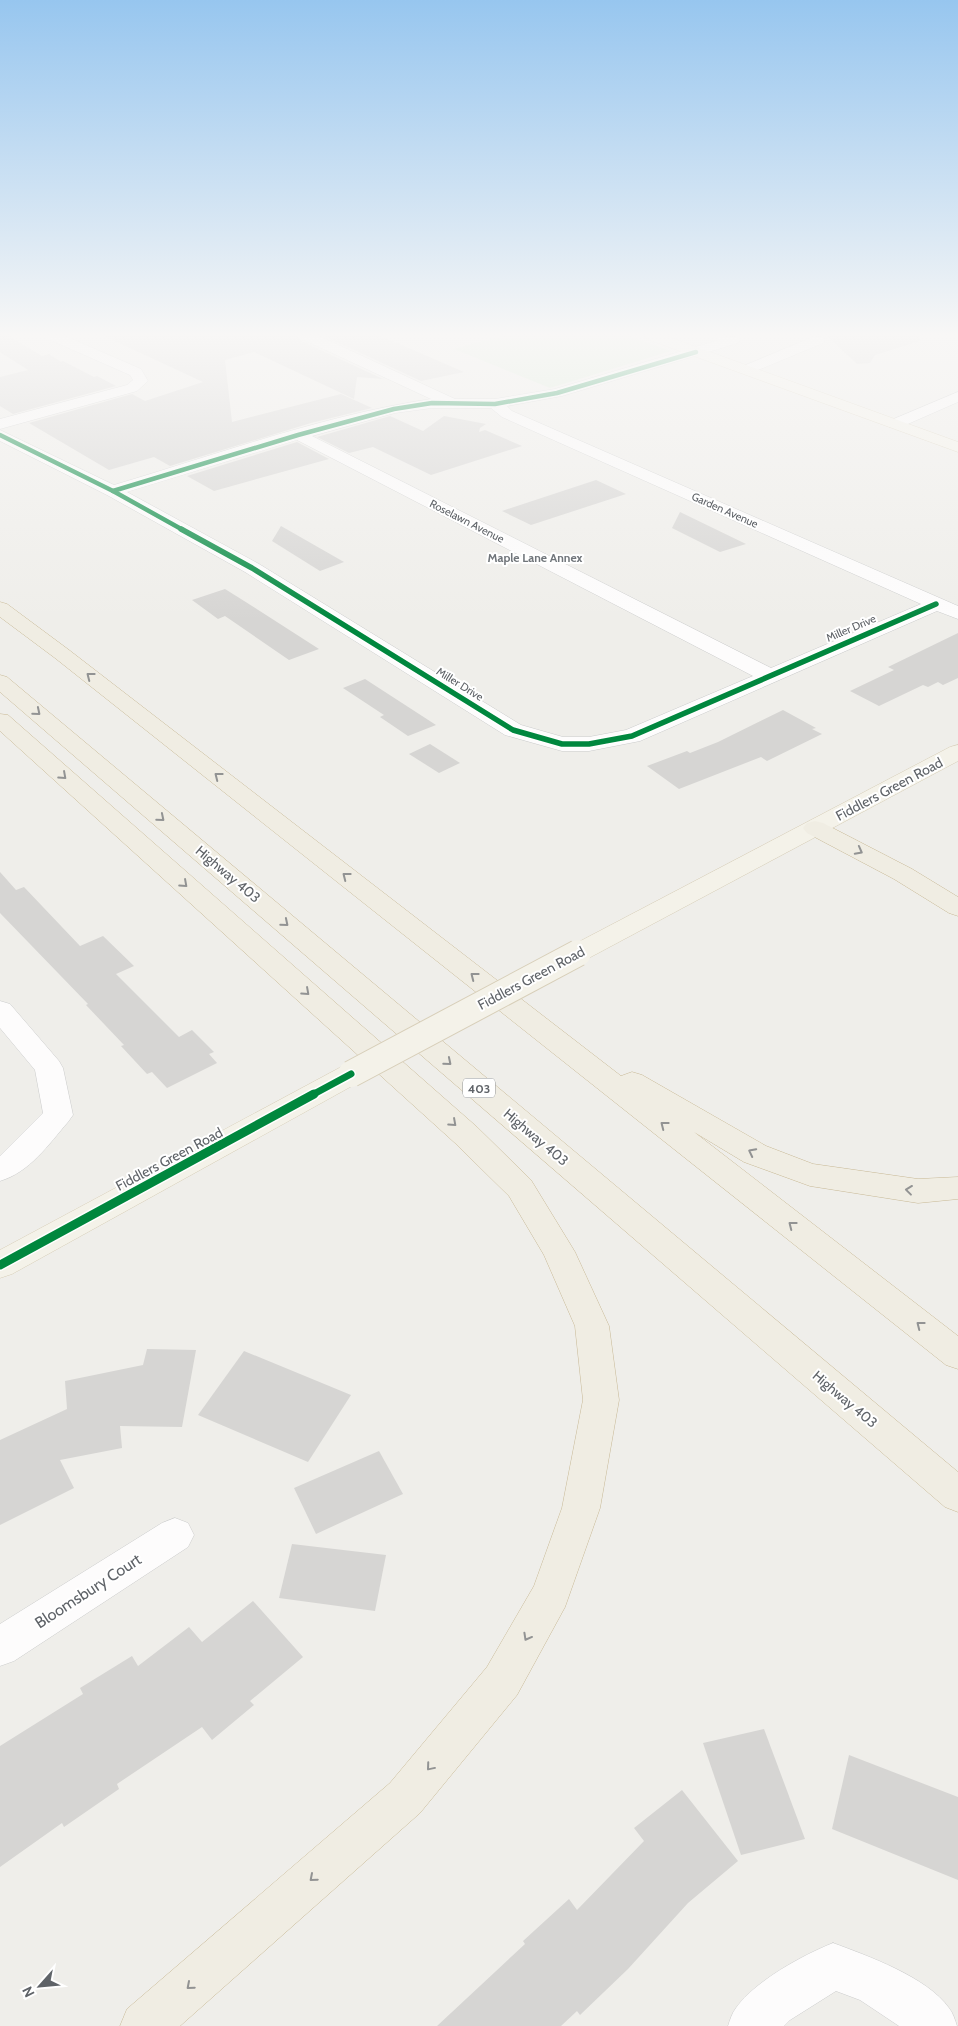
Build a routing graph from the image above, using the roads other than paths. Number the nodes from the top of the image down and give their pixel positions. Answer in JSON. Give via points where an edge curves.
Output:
{"nodes":[{"id":1,"x":315,"y":431,"type":"edge"},
{"id":2,"x":544,"y":431,"type":"edge"},
{"id":3,"x":914,"y":431,"type":"edge"},
{"id":4,"x":298,"y":435,"type":"junction"},
{"id":5,"x":0,"y":436,"type":"edge"},
{"id":6,"x":958,"y":446,"type":"edge"},
{"id":7,"x":113,"y":491,"type":"junction"},
{"id":8,"x":936,"y":604,"type":"junction"},
{"id":9,"x":0,"y":608,"type":"edge"},
{"id":10,"x":958,"y":613,"type":"edge"},
{"id":11,"x":770,"y":676,"type":"junction"},
{"id":12,"x":0,"y":681,"type":"edge"},
{"id":13,"x":0,"y":720,"type":"edge"},
{"id":14,"x":958,"y":752,"type":"edge"},
{"id":15,"x":815,"y":828,"type":"junction"},
{"id":16,"x":958,"y":908,"type":"edge"},
{"id":17,"x":0,"y":1010,"type":"edge"},
{"id":18,"x":539,"y":1028,"type":"junction"},
{"id":19,"x":0,"y":1170,"type":"edge"},
{"id":20,"x":958,"y":1188,"type":"edge"},
{"id":21,"x":0,"y":1265,"type":"edge"},
{"id":22,"x":958,"y":1356,"type":"edge"},
{"id":23,"x":958,"y":1495,"type":"edge"},
{"id":24,"x":175,"y":1534,"type":"dead end"},
{"id":25,"x":0,"y":1647,"type":"edge"},
{"id":26,"x":144,"y":2026,"type":"edge"},
{"id":27,"x":752,"y":2026,"type":"edge"},
{"id":28,"x":933,"y":2026,"type":"edge"}],
"edges":[{"from":1,"to":4,"type":"street"},
{"from":2,"to":8,"type":"street","name":"Garden Avenue"},
{"from":3,"to":6,"type":"main road"},
{"from":4,"to":7,"type":"street"},
{"from":4,"to":11,"type":"street","name":"Roselawn Avenue"},
{"from":5,"to":7,"type":"street","name":"Miller Drive"},
{"from":7,"to":11,"type":"street","name":"Miller Drive","via":[[252,568],[513,730],[562,744],[589,744],[632,736]]},
{"from":8,"to":10,"type":"street","name":"Garden Avenue"},
{"from":8,"to":11,"type":"street","name":"Miller Drive"},
{"from":18,"to":9,"type":"highway","one_way":true},
{"from":12,"to":23,"type":"highway","name":"Highway 403","number":"403","one_way":true},
{"from":13,"to":26,"type":"highway","one_way":true,"via":[[466,1135],[520,1188],[559,1252],[592,1326],[601,1400],[581,1508],[554,1586],[502,1681],[405,1798]]},
{"from":14,"to":15,"type":"main road","name":"Fiddlers Green Road"},
{"from":15,"to":16,"type":"highway","one_way":true,"via":[[903,874]]},
{"from":15,"to":21,"type":"main road","name":"Fiddlers Green Road","bridge":true},
{"from":17,"to":19,"type":"street","via":[[49,1068],[58,1115],[15,1161]]},
{"from":20,"to":18,"type":"highway","one_way":true,"via":[[918,1191],[810,1175],[755,1154]]},
{"from":22,"to":18,"type":"highway","one_way":true},
{"from":24,"to":25,"type":"street","name":"Bloomsbury Court"},
{"from":27,"to":28,"type":"street","via":[[773,2003],[833,1966],[875,1982],[919,2011]]}]}
